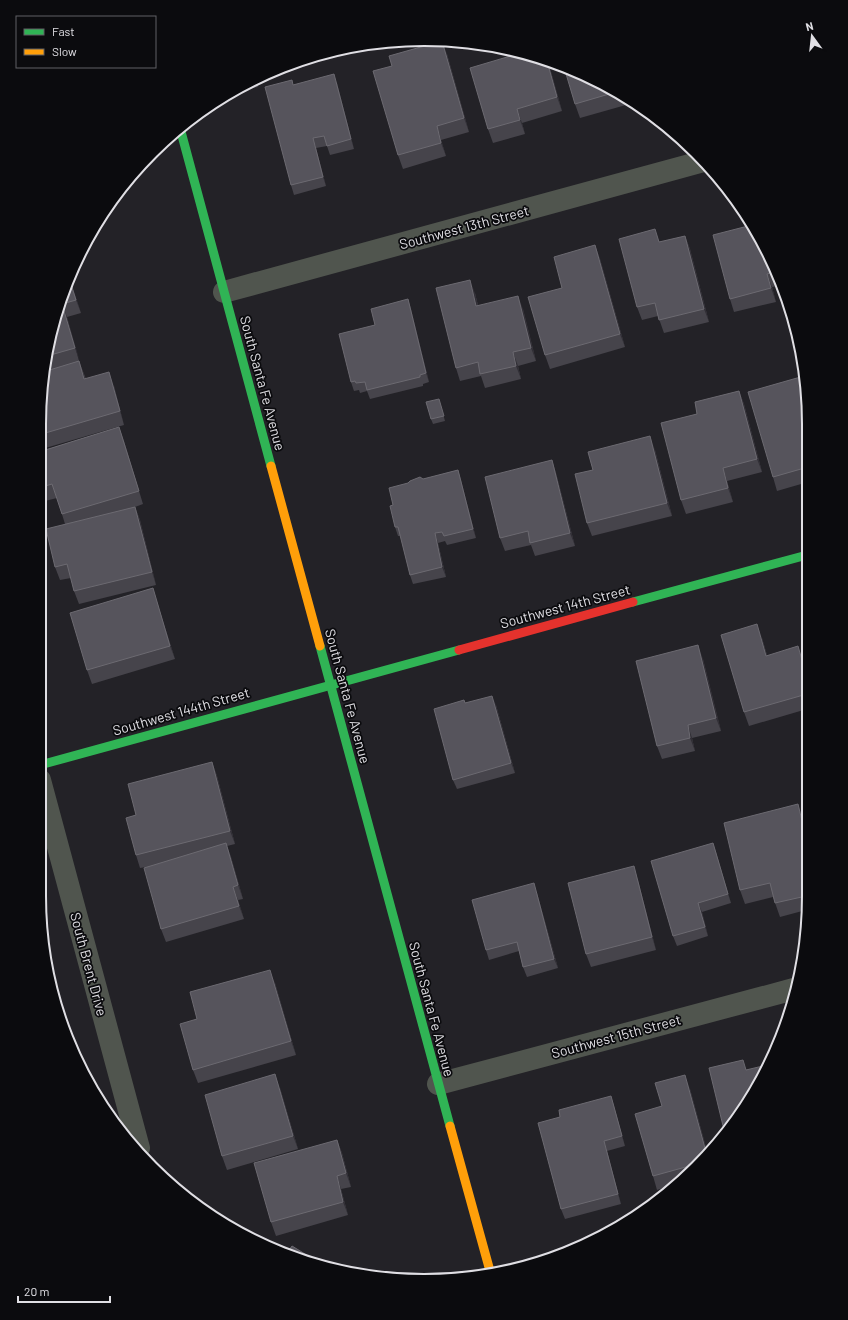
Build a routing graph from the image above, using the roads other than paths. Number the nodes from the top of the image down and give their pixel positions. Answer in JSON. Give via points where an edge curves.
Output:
{"nodes":[{"id":1,"x":182,"y":134,"type":"edge"},
{"id":2,"x":697,"y":164,"type":"edge"},
{"id":3,"x":224,"y":292,"type":"junction"},
{"id":4,"x":802,"y":557,"type":"edge"},
{"id":5,"x":331,"y":685,"type":"junction"},
{"id":6,"x":46,"y":763,"type":"edge"},
{"id":7,"x":46,"y":802,"type":"edge"},
{"id":8,"x":790,"y":990,"type":"edge"},
{"id":9,"x":438,"y":1084,"type":"junction"},
{"id":10,"x":137,"y":1142,"type":"edge"},
{"id":11,"x":489,"y":1268,"type":"edge"}],
"edges":[{"from":1,"to":3,"type":"main road","name":"South Santa Fe Avenue"},
{"from":2,"to":3,"type":"street","name":"Southwest 13th Street"},
{"from":3,"to":5,"type":"main road","name":"South Santa Fe Avenue"},
{"from":4,"to":5,"type":"main road","name":"Southwest 14th Street"},
{"from":5,"to":6,"type":"main road","name":"Southwest 144th Street"},
{"from":5,"to":9,"type":"main road","name":"South Santa Fe Avenue"},
{"from":7,"to":10,"type":"street","name":"South Brent Drive"},
{"from":8,"to":9,"type":"street","name":"Southwest 15th Street"},
{"from":9,"to":11,"type":"main road","name":"South Santa Fe Avenue"}]}
